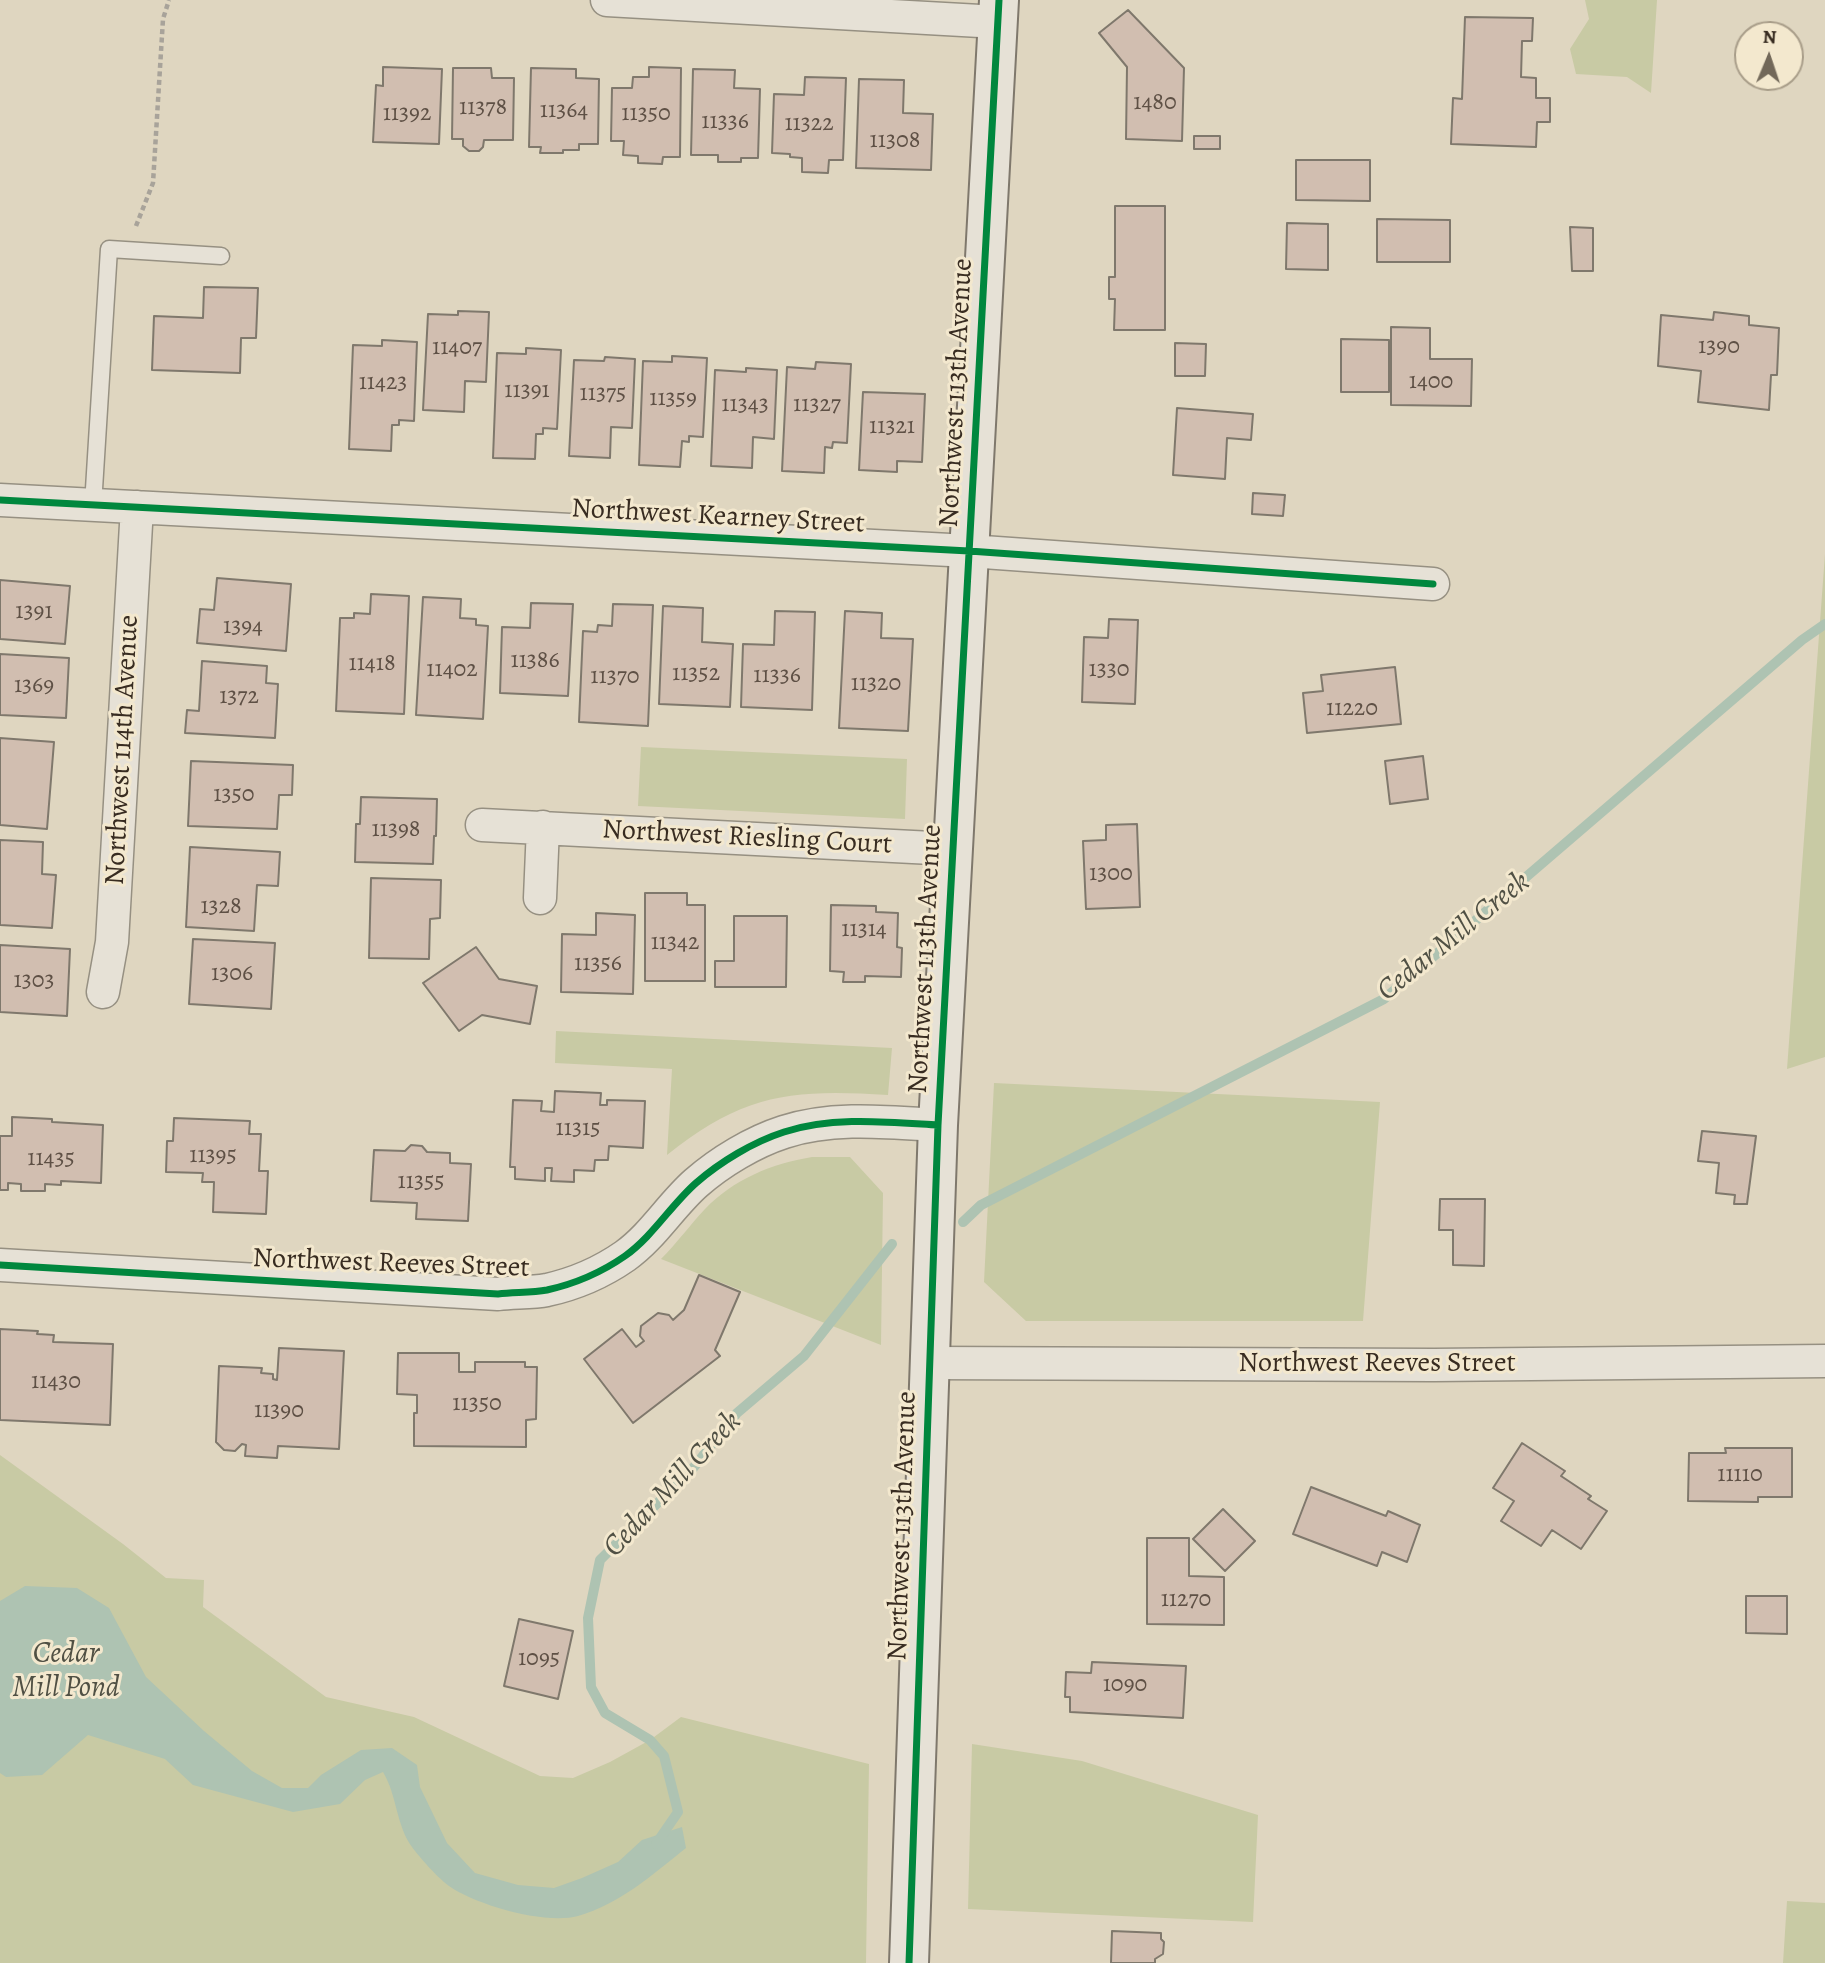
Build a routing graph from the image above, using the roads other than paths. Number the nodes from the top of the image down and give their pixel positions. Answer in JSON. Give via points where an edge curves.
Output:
{"nodes":[{"id":1,"x":607,"y":0,"type":"edge"},
{"id":2,"x":999,"y":11,"type":"edge"},
{"id":3,"x":221,"y":256,"type":"dead end"},
{"id":4,"x":0,"y":500,"type":"edge"},
{"id":5,"x":93,"y":505,"type":"junction"},
{"id":6,"x":137,"y":507,"type":"junction"},
{"id":7,"x":969,"y":551,"type":"junction"},
{"id":8,"x":1433,"y":584,"type":"dead end"},
{"id":9,"x":482,"y":825,"type":"dead end"},
{"id":10,"x":542,"y":827,"type":"junction"},
{"id":11,"x":952,"y":849,"type":"junction"},
{"id":12,"x":540,"y":898,"type":"dead end"},
{"id":13,"x":103,"y":992,"type":"dead end"},
{"id":14,"x":938,"y":1125,"type":"junction"},
{"id":15,"x":0,"y":1265,"type":"edge"},
{"id":16,"x":1825,"y":1361,"type":"edge"},
{"id":17,"x":930,"y":1363,"type":"junction"},
{"id":18,"x":909,"y":1963,"type":"edge"}],
"edges":[{"from":1,"to":2,"type":"street"},
{"from":2,"to":7,"type":"street","name":"Northwest 113th Avenue"},
{"from":3,"to":5,"type":"lane","via":[[109,249]]},
{"from":4,"to":5,"type":"street","name":"Northwest Kearney Street"},
{"from":5,"to":6,"type":"street","name":"Northwest Kearney Street"},
{"from":6,"to":7,"type":"street","name":"Northwest Kearney Street"},
{"from":6,"to":13,"type":"street","name":"Northwest 114th Avenue","via":[[112,942]]},
{"from":7,"to":8,"type":"street","name":"Northwest Kearney Street"},
{"from":7,"to":11,"type":"street","name":"Northwest 113th Avenue"},
{"from":9,"to":10,"type":"street","name":"Northwest Riesling Court"},
{"from":10,"to":11,"type":"street","name":"Northwest Riesling Court"},
{"from":10,"to":12,"type":"street"},
{"from":11,"to":14,"type":"street","name":"Northwest 113th Avenue"},
{"from":14,"to":15,"type":"street","name":"Northwest Reeves Street","via":[[825,1123],[785,1132],[752,1146],[696,1183],[626,1255],[590,1275],[545,1290],[498,1293]]},
{"from":14,"to":17,"type":"street","name":"Northwest 113th Avenue"},
{"from":16,"to":17,"type":"street","name":"Northwest Reeves Street"},
{"from":17,"to":18,"type":"street","name":"Northwest 113th Avenue"}]}
